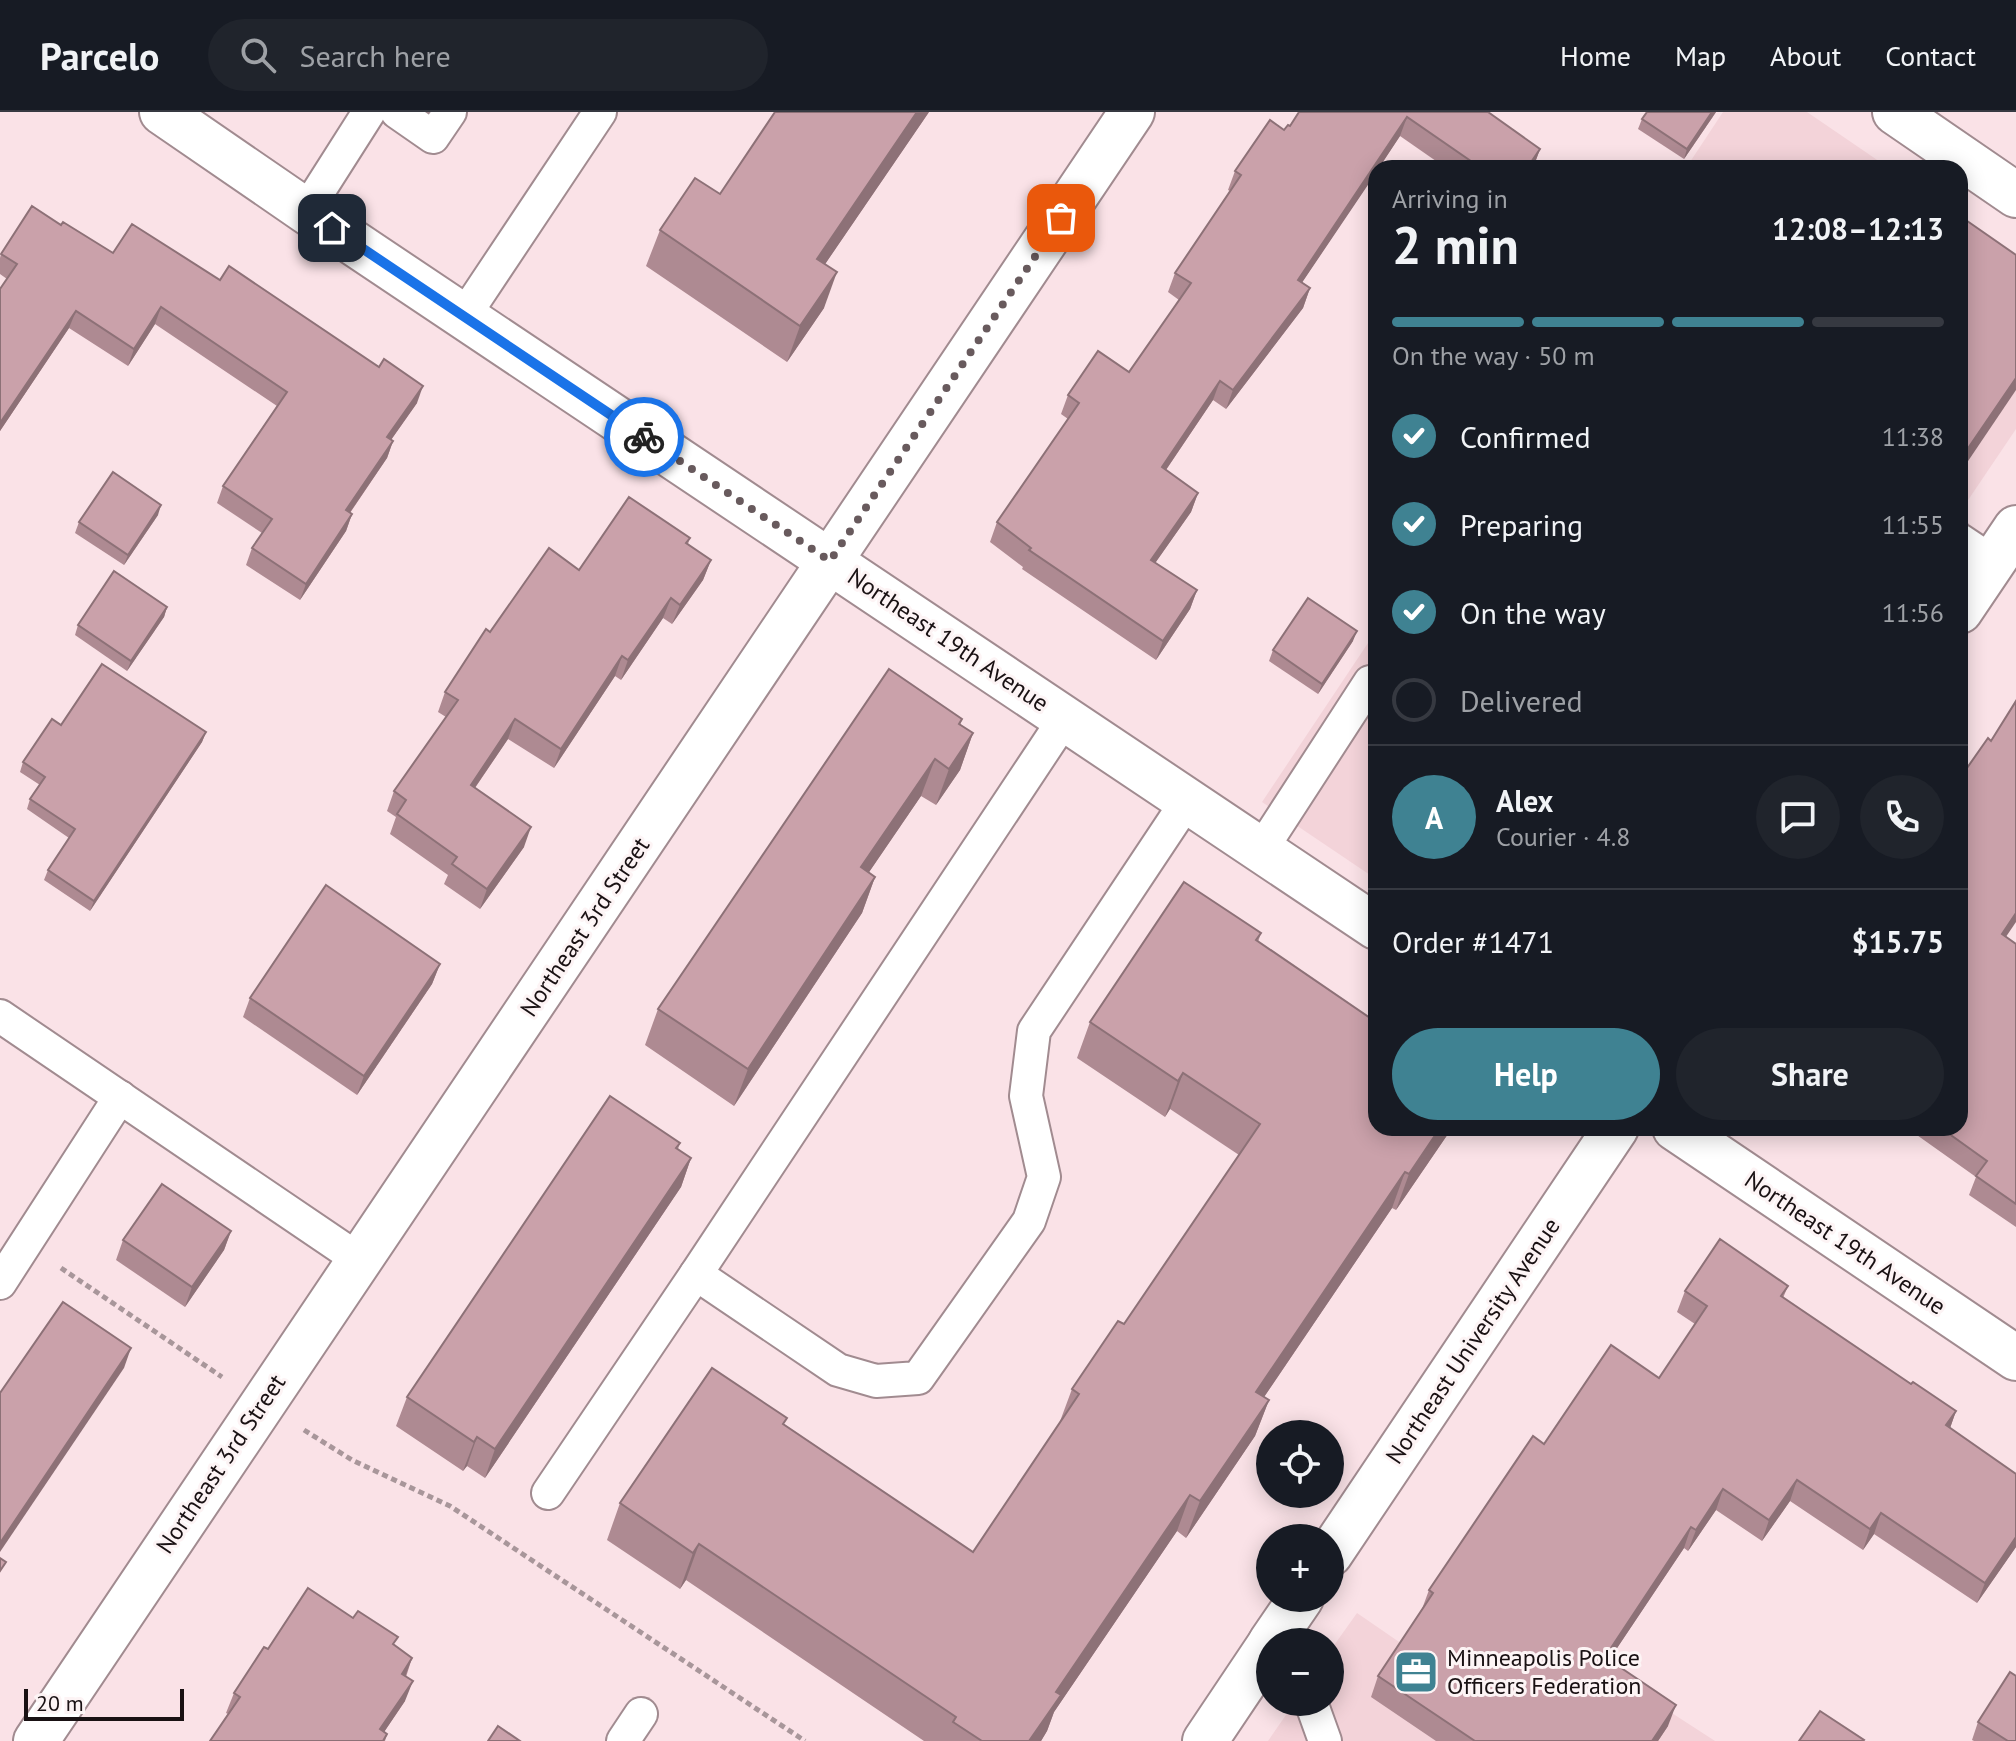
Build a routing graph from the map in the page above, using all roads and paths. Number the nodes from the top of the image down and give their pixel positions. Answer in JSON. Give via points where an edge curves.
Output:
{"nodes":[{"id":1,"x":162,"y":112,"type":"edge"},
{"id":2,"x":369,"y":112,"type":"edge"},
{"id":3,"x":397,"y":112,"type":"edge"},
{"id":4,"x":450,"y":112,"type":"edge"},
{"id":5,"x":600,"y":112,"type":"edge"},
{"id":6,"x":1132,"y":112,"type":"edge"},
{"id":7,"x":1895,"y":112,"type":"edge"},
{"id":8,"x":1965,"y":160,"type":"edge"},
{"id":9,"x":1968,"y":162,"type":"edge"},
{"id":10,"x":2016,"y":195,"type":"edge"},
{"id":11,"x":306,"y":211,"type":"junction"},
{"id":12,"x":464,"y":316,"type":"junction"},
{"id":13,"x":1990,"y":543,"type":"edge"},
{"id":14,"x":830,"y":561,"type":"junction"},
{"id":15,"x":1968,"y":593,"type":"edge"},
{"id":16,"x":1368,"y":685,"type":"edge"},
{"id":17,"x":1065,"y":718,"type":"junction"},
{"id":18,"x":1187,"y":801,"type":"junction"},
{"id":19,"x":1261,"y":850,"type":"junction"},
{"id":20,"x":1368,"y":922,"type":"edge"},
{"id":21,"x":0,"y":1016,"type":"edge"},
{"id":22,"x":120,"y":1097,"type":"junction"},
{"id":23,"x":1611,"y":1136,"type":"edge"},
{"id":24,"x":1687,"y":1136,"type":"edge"},
{"id":25,"x":26,"y":1245,"type":"junction"},
{"id":26,"x":361,"y":1261,"type":"junction"},
{"id":27,"x":696,"y":1274,"type":"junction"},
{"id":28,"x":0,"y":1283,"type":"edge"},
{"id":29,"x":2016,"y":1358,"type":"edge"},
{"id":30,"x":227,"y":1380,"type":"dead end"},
{"id":31,"x":295,"y":1424,"type":"dead end"},
{"id":32,"x":548,"y":1493,"type":"dead end"},
{"id":33,"x":1344,"y":1533,"type":"edge"},
{"id":34,"x":1256,"y":1670,"type":"edge"},
{"id":35,"x":641,"y":1714,"type":"dead end"},
{"id":36,"x":1316,"y":1716,"type":"edge"},
{"id":37,"x":36,"y":1741,"type":"edge"},
{"id":38,"x":623,"y":1741,"type":"edge"},
{"id":39,"x":805,"y":1741,"type":"edge"},
{"id":40,"x":1205,"y":1741,"type":"edge"},
{"id":41,"x":1325,"y":1741,"type":"edge"}],
"edges":[{"from":1,"to":11,"type":"street","name":"Northeast 19th Avenue"},
{"from":2,"to":11,"type":"lane"},
{"from":3,"to":4,"type":"lane","via":[[433,137]]},
{"from":5,"to":12,"type":"lane"},
{"from":6,"to":14,"type":"street","name":"Northeast 3rd Street"},
{"from":7,"to":8,"type":"street"},
{"from":9,"to":10,"type":"street"},
{"from":11,"to":12,"type":"street","name":"Northeast 19th Avenue"},
{"from":12,"to":14,"type":"street","name":"Northeast 19th Avenue"},
{"from":13,"to":15,"type":"street"},
{"from":14,"to":17,"type":"street","name":"Northeast 19th Avenue"},
{"from":14,"to":26,"type":"street","name":"Northeast 3rd Street"},
{"from":16,"to":19,"type":"lane"},
{"from":17,"to":18,"type":"street","name":"Northeast 19th Avenue"},
{"from":17,"to":27,"type":"lane"},
{"from":18,"to":19,"type":"street","name":"Northeast 19th Avenue"},
{"from":18,"to":27,"type":"lane","via":[[1034,1031],[1026,1096],[1044,1177],[1029,1221],[918,1378],[876,1381],[838,1370]]},
{"from":19,"to":20,"type":"street","name":"Northeast 19th Avenue"},
{"from":21,"to":22,"type":"lane"},
{"from":22,"to":25,"type":"lane"},
{"from":22,"to":26,"type":"lane"},
{"from":23,"to":33,"type":"street","name":"Northeast University Avenue"},
{"from":24,"to":29,"type":"street","name":"Northeast 19th Avenue"},
{"from":25,"to":28,"type":"lane"},
{"from":25,"to":30,"type":"path"},
{"from":26,"to":37,"type":"street","name":"Northeast 3rd Street"},
{"from":27,"to":32,"type":"lane"},
{"from":31,"to":39,"type":"path","via":[[352,1460],[450,1506]]},
{"from":34,"to":40,"type":"street"},
{"from":35,"to":38,"type":"lane"},
{"from":36,"to":41,"type":"lane"}]}
